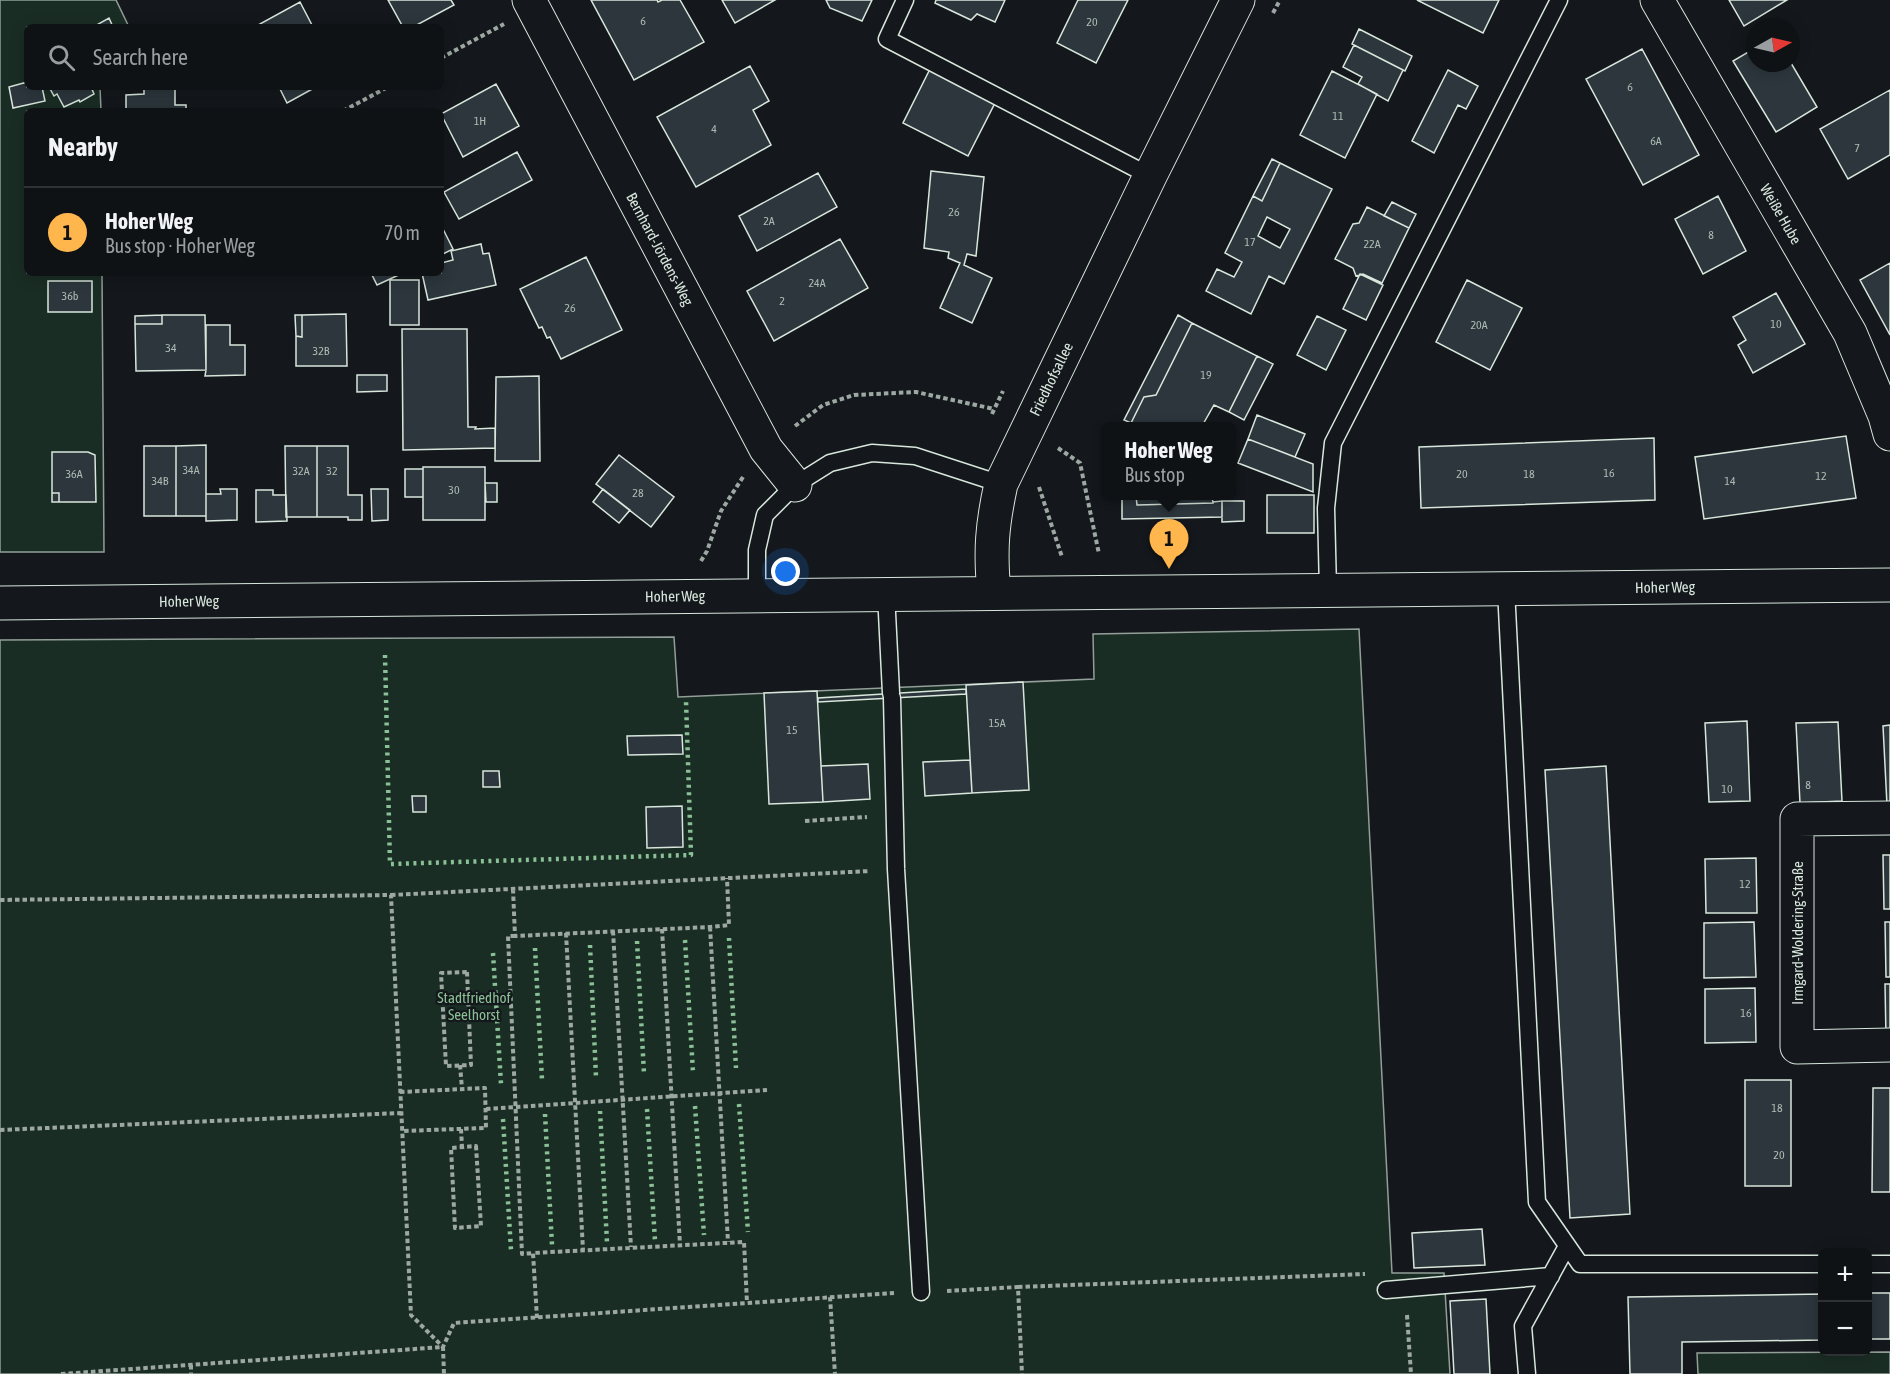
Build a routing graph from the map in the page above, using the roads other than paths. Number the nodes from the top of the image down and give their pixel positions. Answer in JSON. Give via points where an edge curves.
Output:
{"nodes":[{"id":1,"x":905,"y":0,"type":"edge"},
{"id":2,"x":1238,"y":0,"type":"edge"},
{"id":3,"x":1559,"y":0,"type":"edge"},
{"id":4,"x":1657,"y":0,"type":"edge"},
{"id":5,"x":531,"y":4,"type":"edge"},
{"id":6,"x":1150,"y":176,"type":"junction"},
{"id":7,"x":1890,"y":434,"type":"edge"},
{"id":8,"x":1001,"y":484,"type":"junction"},
{"id":9,"x":795,"y":485,"type":"junction"},
{"id":10,"x":1890,"y":585,"type":"edge"},
{"id":11,"x":1506,"y":589,"type":"junction"},
{"id":12,"x":1328,"y":590,"type":"junction"},
{"id":13,"x":886,"y":593,"type":"junction"},
{"id":14,"x":994,"y":593,"type":"junction"},
{"id":15,"x":758,"y":595,"type":"junction"},
{"id":16,"x":0,"y":603,"type":"edge"},
{"id":17,"x":1890,"y":818,"type":"edge"},
{"id":18,"x":1890,"y":1045,"type":"edge"},
{"id":19,"x":1567,"y":1246,"type":"junction"},
{"id":20,"x":1818,"y":1264,"type":"edge"},
{"id":21,"x":1872,"y":1264,"type":"edge"},
{"id":22,"x":1890,"y":1264,"type":"edge"},
{"id":23,"x":1551,"y":1276,"type":"junction"},
{"id":24,"x":1386,"y":1290,"type":"road end"},
{"id":25,"x":921,"y":1292,"type":"road end"},
{"id":26,"x":1527,"y":1374,"type":"edge"}],
"edges":[{"from":1,"to":6,"type":"lane","via":[[887,39]]},
{"from":2,"to":6,"type":"street","name":"Friedhofsallee"},
{"from":3,"to":12,"type":"lane","via":[[1333,443],[1326,508]]},
{"from":4,"to":7,"type":"street","name":"Weiße Hube","via":[[1850,333]]},
{"from":5,"to":9,"type":"street","name":"Bernhard-Jördens-Weg","via":[[766,449]]},
{"from":6,"to":8,"type":"street","name":"Friedhofsallee"},
{"from":8,"to":9,"type":"lane","via":[[915,456],[872,453],[830,463]]},
{"from":8,"to":14,"type":"street","name":"Friedhofsallee","via":[[993,524]]},
{"from":9,"to":15,"type":"lane","via":[[765,514],[757,550]]},
{"from":10,"to":11,"type":"street","name":"Hoher Weg"},
{"from":11,"to":12,"type":"street","name":"Hoher Weg"},
{"from":11,"to":19,"type":"lane","via":[[1537,1202]]},
{"from":12,"to":14,"type":"street","name":"Hoher Weg"},
{"from":13,"to":14,"type":"street","name":"Hoher Weg"},
{"from":13,"to":15,"type":"street","name":"Hoher Weg"},
{"from":13,"to":25,"type":"lane","via":[[896,869]]},
{"from":15,"to":16,"type":"street","name":"Hoher Weg"},
{"from":17,"to":18,"type":"street","name":"Irmgard-Woldering-Straße","via":[[1797,819],[1797,1047]]},
{"from":19,"to":20,"type":"lane","via":[[1580,1264]]},
{"from":19,"to":23,"type":"lane"},
{"from":21,"to":22,"type":"lane"},
{"from":23,"to":24,"type":"lane"},
{"from":23,"to":26,"type":"lane","via":[[1523,1326]]}]}
